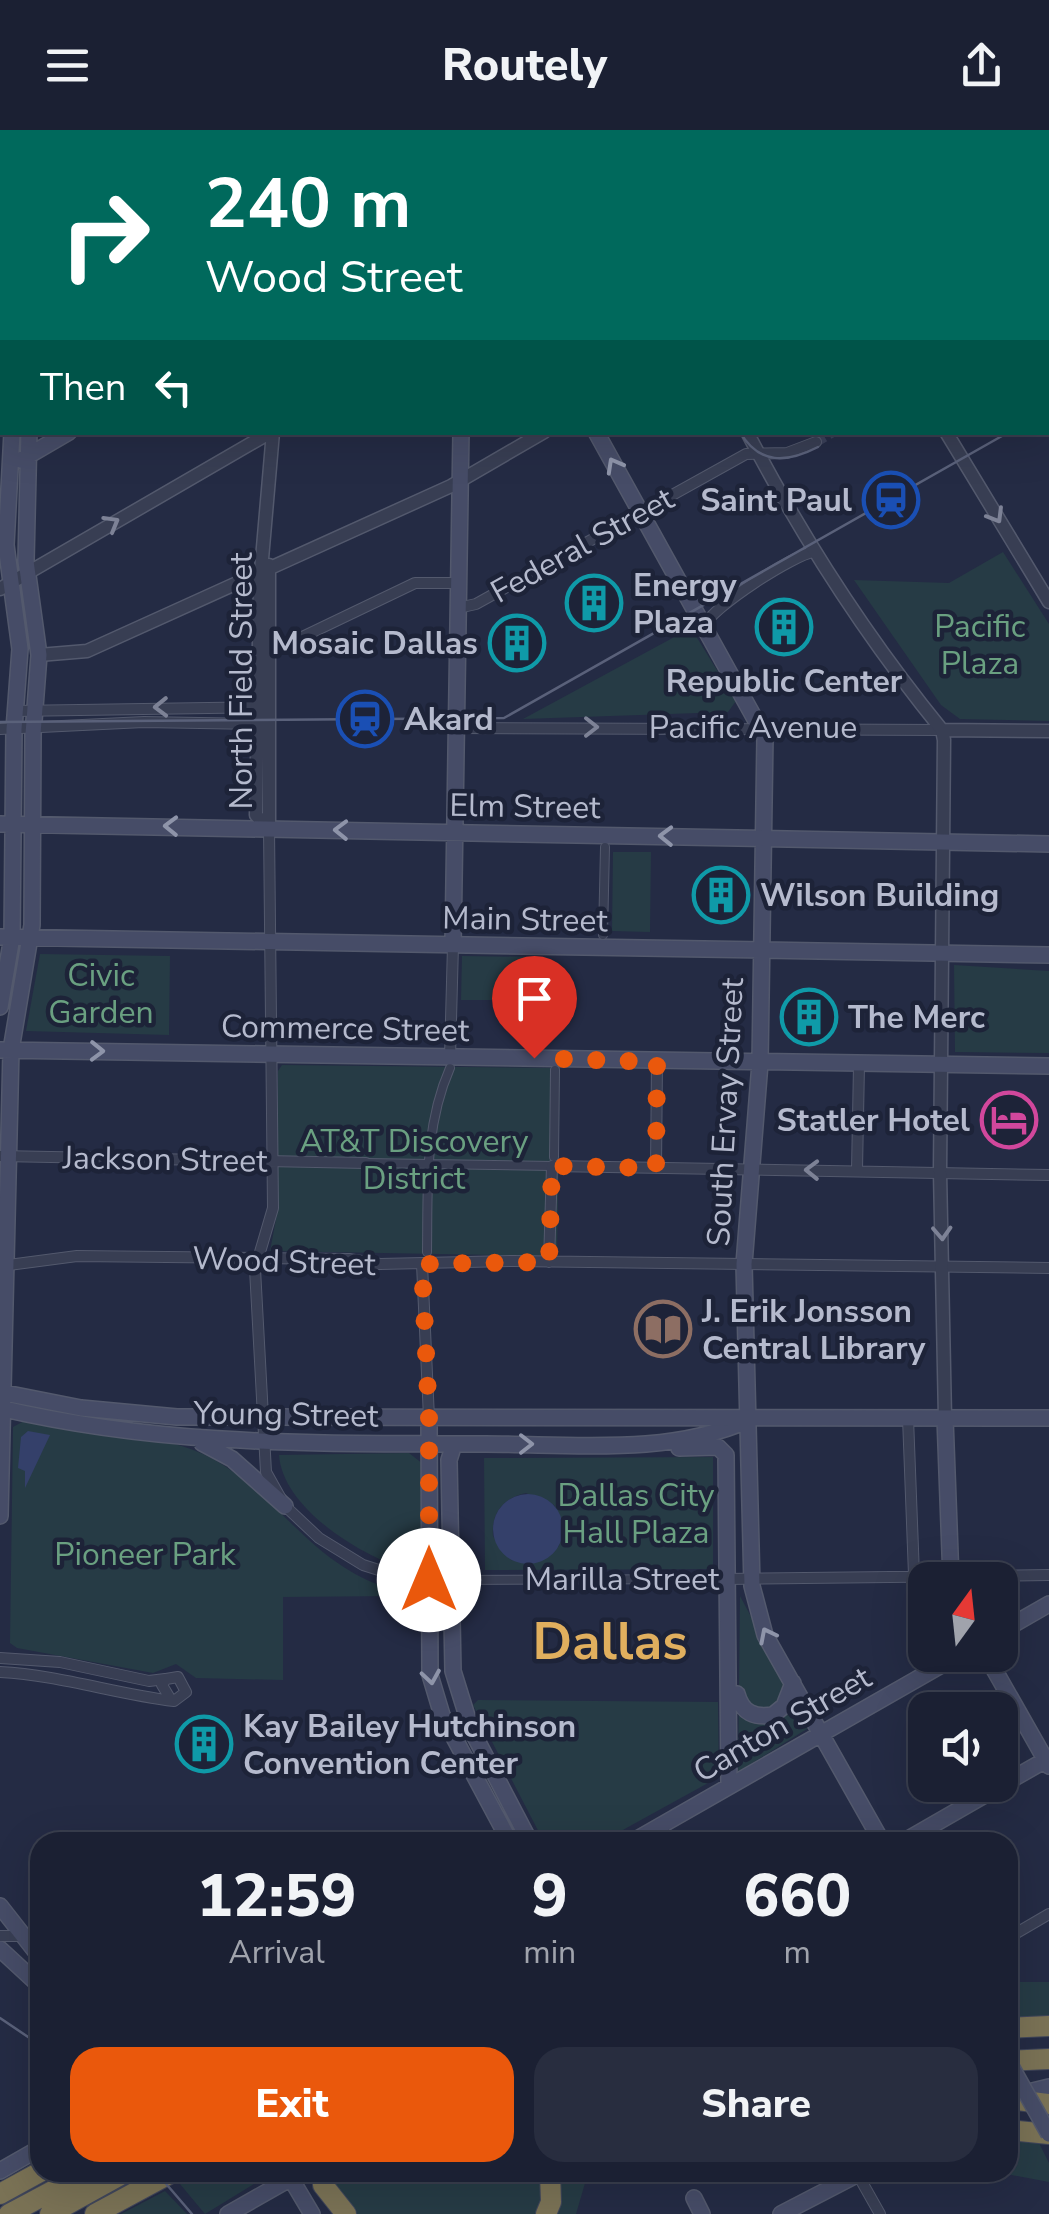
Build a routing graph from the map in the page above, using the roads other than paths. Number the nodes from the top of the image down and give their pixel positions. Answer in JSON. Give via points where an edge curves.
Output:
{"nodes":[{"id":1,"x":11,"y":435,"type":"edge"},
{"id":2,"x":28,"y":435,"type":"edge"},
{"id":3,"x":64,"y":435,"type":"edge"},
{"id":4,"x":267,"y":435,"type":"edge"},
{"id":5,"x":272,"y":435,"type":"edge"},
{"id":6,"x":461,"y":435,"type":"edge"},
{"id":7,"x":539,"y":435,"type":"edge"},
{"id":8,"x":598,"y":435,"type":"edge"},
{"id":9,"x":748,"y":435,"type":"edge"},
{"id":10,"x":948,"y":435,"type":"edge"},
{"id":11,"x":816,"y":442,"type":"dead end"},
{"id":12,"x":758,"y":454,"type":"junction"},
{"id":13,"x":27,"y":457,"type":"junction"},
{"id":14,"x":5,"y":470,"type":"edge"},
{"id":15,"x":460,"y":480,"type":"junction"},
{"id":16,"x":641,"y":513,"type":"junction"},
{"id":17,"x":2,"y":524,"type":"edge"},
{"id":18,"x":814,"y":552,"type":"junction"},
{"id":19,"x":265,"y":571,"type":"junction"},
{"id":20,"x":28,"y":573,"type":"junction"},
{"id":21,"x":458,"y":583,"type":"junction"},
{"id":22,"x":6,"y":585,"type":"edge"},
{"id":23,"x":1049,"y":602,"type":"edge"},
{"id":24,"x":458,"y":608,"type":"junction"},
{"id":25,"x":706,"y":625,"type":"junction"},
{"id":26,"x":270,"y":652,"type":"junction"},
{"id":27,"x":38,"y":655,"type":"junction"},
{"id":28,"x":265,"y":707,"type":"junction"},
{"id":29,"x":15,"y":711,"type":"junction"},
{"id":30,"x":35,"y":712,"type":"junction"},
{"id":31,"x":265,"y":724,"type":"junction"},
{"id":32,"x":760,"y":727,"type":"junction"},
{"id":33,"x":457,"y":728,"type":"junction"},
{"id":34,"x":7,"y":729,"type":"edge"},
{"id":35,"x":33,"y":730,"type":"junction"},
{"id":36,"x":942,"y":730,"type":"junction"},
{"id":37,"x":1049,"y":731,"type":"edge"},
{"id":38,"x":6,"y":824,"type":"edge"},
{"id":39,"x":32,"y":824,"type":"junction"},
{"id":40,"x":269,"y":829,"type":"junction"},
{"id":41,"x":454,"y":832,"type":"junction"},
{"id":42,"x":763,"y":838,"type":"junction"},
{"id":43,"x":944,"y":842,"type":"junction"},
{"id":44,"x":1049,"y":844,"type":"edge"},
{"id":45,"x":604,"y":847,"type":"dead end"},
{"id":46,"x":603,"y":935,"type":"dead end"},
{"id":47,"x":6,"y":937,"type":"edge"},
{"id":48,"x":31,"y":938,"type":"junction"},
{"id":49,"x":270,"y":942,"type":"junction"},
{"id":50,"x":453,"y":945,"type":"junction"},
{"id":51,"x":761,"y":951,"type":"junction"},
{"id":52,"x":943,"y":953,"type":"junction"},
{"id":53,"x":1049,"y":956,"type":"edge"},
{"id":54,"x":0,"y":1007,"type":"edge"},
{"id":55,"x":6,"y":1050,"type":"edge"},
{"id":56,"x":272,"y":1055,"type":"junction"},
{"id":57,"x":450,"y":1062,"type":"junction"},
{"id":58,"x":657,"y":1062,"type":"junction"},
{"id":59,"x":760,"y":1064,"type":"junction"},
{"id":60,"x":859,"y":1066,"type":"junction"},
{"id":61,"x":942,"y":1066,"type":"junction"},
{"id":62,"x":1049,"y":1066,"type":"edge"},
{"id":63,"x":555,"y":1070,"type":"dead end"},
{"id":64,"x":4,"y":1156,"type":"edge"},
{"id":65,"x":273,"y":1160,"type":"junction"},
{"id":66,"x":553,"y":1161,"type":"junction"},
{"id":67,"x":366,"y":1162,"type":"joint"},
{"id":68,"x":428,"y":1164,"type":"junction"},
{"id":69,"x":656,"y":1168,"type":"junction"},
{"id":70,"x":754,"y":1168,"type":"junction"},
{"id":71,"x":857,"y":1170,"type":"junction"},
{"id":72,"x":940,"y":1172,"type":"junction"},
{"id":73,"x":1049,"y":1174,"type":"edge"},
{"id":74,"x":259,"y":1258,"type":"junction"},
{"id":75,"x":425,"y":1258,"type":"junction"},
{"id":76,"x":549,"y":1262,"type":"junction"},
{"id":77,"x":744,"y":1264,"type":"junction"},
{"id":78,"x":4,"y":1265,"type":"edge"},
{"id":79,"x":944,"y":1266,"type":"junction"},
{"id":80,"x":1049,"y":1268,"type":"edge"},
{"id":81,"x":3,"y":1401,"type":"edge"},
{"id":82,"x":429,"y":1418,"type":"junction"},
{"id":83,"x":908,"y":1418,"type":"junction"},
{"id":84,"x":946,"y":1418,"type":"junction"},
{"id":85,"x":1049,"y":1418,"type":"edge"},
{"id":86,"x":260,"y":1419,"type":"junction"},
{"id":87,"x":749,"y":1420,"type":"junction"},
{"id":88,"x":198,"y":1441,"type":"junction"},
{"id":89,"x":262,"y":1444,"type":"junction"},
{"id":90,"x":429,"y":1444,"type":"junction"},
{"id":91,"x":454,"y":1444,"type":"junction"},
{"id":92,"x":636,"y":1444,"type":"junction"},
{"id":93,"x":284,"y":1506,"type":"junction"},
{"id":94,"x":0,"y":1516,"type":"edge"},
{"id":95,"x":913,"y":1562,"type":"edge"},
{"id":96,"x":950,"y":1562,"type":"edge"},
{"id":97,"x":1049,"y":1575,"type":"edge"},
{"id":98,"x":908,"y":1576,"type":"edge"},
{"id":99,"x":1018,"y":1576,"type":"edge"},
{"id":100,"x":752,"y":1578,"type":"junction"},
{"id":101,"x":726,"y":1579,"type":"junction"},
{"id":102,"x":429,"y":1580,"type":"junction"},
{"id":103,"x":450,"y":1580,"type":"junction"},
{"id":104,"x":1049,"y":1604,"type":"edge"},
{"id":105,"x":1018,"y":1622,"type":"edge"},
{"id":106,"x":0,"y":1658,"type":"edge"},
{"id":107,"x":0,"y":1672,"type":"edge"},
{"id":108,"x":929,"y":1672,"type":"edge"},
{"id":109,"x":996,"y":1672,"type":"edge"},
{"id":110,"x":166,"y":1679,"type":"junction"},
{"id":111,"x":793,"y":1683,"type":"junction"},
{"id":112,"x":170,"y":1700,"type":"junction"},
{"id":113,"x":822,"y":1732,"type":"junction"},
{"id":114,"x":728,"y":1735,"type":"junction"},
{"id":115,"x":1048,"y":1762,"type":"edge"},
{"id":116,"x":729,"y":1786,"type":"junction"},
{"id":117,"x":660,"y":1826,"type":"junction"},
{"id":118,"x":504,"y":1832,"type":"edge"},
{"id":119,"x":525,"y":1832,"type":"edge"},
{"id":120,"x":650,"y":1832,"type":"edge"},
{"id":121,"x":664,"y":1832,"type":"edge"},
{"id":122,"x":877,"y":1832,"type":"edge"},
{"id":123,"x":921,"y":1832,"type":"edge"},
{"id":124,"x":0,"y":1906,"type":"edge"},
{"id":125,"x":1049,"y":1914,"type":"edge"},
{"id":126,"x":7,"y":1929,"type":"edge"},
{"id":127,"x":1018,"y":1932,"type":"edge"},
{"id":128,"x":0,"y":1948,"type":"edge"},
{"id":129,"x":30,"y":1949,"type":"edge"},
{"id":130,"x":30,"y":1976,"type":"edge"},
{"id":131,"x":1049,"y":2026,"type":"edge"},
{"id":132,"x":1018,"y":2028,"type":"edge"},
{"id":133,"x":1049,"y":2057,"type":"edge"},
{"id":134,"x":1018,"y":2059,"type":"edge"},
{"id":135,"x":1049,"y":2087,"type":"edge"},
{"id":136,"x":1018,"y":2095,"type":"edge"},
{"id":137,"x":1018,"y":2097,"type":"edge"},
{"id":138,"x":1018,"y":2101,"type":"edge"},
{"id":139,"x":1049,"y":2104,"type":"edge"},
{"id":140,"x":1018,"y":2131,"type":"edge"},
{"id":141,"x":1049,"y":2134,"type":"edge"},
{"id":142,"x":30,"y":2154,"type":"edge"},
{"id":143,"x":0,"y":2171,"type":"edge"},
{"id":144,"x":30,"y":2178,"type":"edge"},
{"id":145,"x":69,"y":2182,"type":"edge"},
{"id":146,"x":108,"y":2182,"type":"edge"},
{"id":147,"x":154,"y":2182,"type":"edge"},
{"id":148,"x":282,"y":2182,"type":"edge"},
{"id":149,"x":297,"y":2182,"type":"edge"},
{"id":150,"x":321,"y":2182,"type":"edge"},
{"id":151,"x":321,"y":2182,"type":"edge"},
{"id":152,"x":550,"y":2182,"type":"edge"},
{"id":153,"x":844,"y":2182,"type":"edge"},
{"id":154,"x":864,"y":2182,"type":"edge"},
{"id":155,"x":0,"y":2194,"type":"edge"},
{"id":156,"x":694,"y":2198,"type":"dead end"},
{"id":157,"x":10,"y":2214,"type":"edge"},
{"id":158,"x":50,"y":2214,"type":"edge"},
{"id":159,"x":95,"y":2214,"type":"edge"},
{"id":160,"x":228,"y":2214,"type":"edge"},
{"id":161,"x":312,"y":2214,"type":"edge"},
{"id":162,"x":337,"y":2214,"type":"edge"},
{"id":163,"x":346,"y":2214,"type":"edge"},
{"id":164,"x":546,"y":2214,"type":"edge"},
{"id":165,"x":702,"y":2214,"type":"edge"},
{"id":166,"x":781,"y":2214,"type":"edge"},
{"id":167,"x":880,"y":2214,"type":"edge"}],
"edges":[{"from":1,"to":14,"type":"main road"},
{"from":2,"to":13,"type":"main road"},
{"from":3,"to":13,"type":"main road"},
{"from":20,"to":4,"type":"street","one_way":true},
{"from":5,"to":19,"type":"street","name":"North Field Street"},
{"from":6,"to":15,"type":"main road"},
{"from":7,"to":15,"type":"street"},
{"from":16,"to":8,"type":"main road","one_way":true},
{"from":9,"to":12,"type":"street"},
{"from":10,"to":23,"type":"street","one_way":true},
{"from":11,"to":12,"type":"street","name":"Federal Street"},
{"from":12,"to":16,"type":"street","name":"Federal Street","via":[[746,454]]},
{"from":12,"to":18,"type":"street"},
{"from":13,"to":14,"type":"main road"},
{"from":13,"to":20,"type":"main road"},
{"from":14,"to":17,"type":"main road"},
{"from":15,"to":19,"type":"street"},
{"from":15,"to":21,"type":"main road"},
{"from":16,"to":24,"type":"street","name":"Federal Street"},
{"from":16,"to":25,"type":"main road"},
{"from":17,"to":22,"type":"main road"},
{"from":18,"to":25,"type":"street","via":[[712,611]]},
{"from":18,"to":36,"type":"street"},
{"from":19,"to":26,"type":"street","name":"North Field Street"},
{"from":19,"to":27,"type":"street","via":[[77,654]]},
{"from":19,"to":28,"type":"street","name":"North Field Street"},
{"from":20,"to":22,"type":"street"},
{"from":20,"to":27,"type":"main road"},
{"from":21,"to":24,"type":"main road"},
{"from":21,"to":26,"type":"street","name":"Federal Street","via":[[415,584]]},
{"from":22,"to":29,"type":"main road","via":[[20,649]]},
{"from":24,"to":33,"type":"main road"},
{"from":25,"to":32,"type":"main road"},
{"from":26,"to":28,"type":"street","name":"North Field Street"},
{"from":27,"to":30,"type":"main road"},
{"from":28,"to":30,"type":"street","one_way":true},
{"from":28,"to":31,"type":"street","name":"North Field Street"},
{"from":29,"to":30,"type":"street"},
{"from":29,"to":34,"type":"main road"},
{"from":30,"to":35,"type":"main road"},
{"from":31,"to":35,"type":"street","via":[[144,722]]},
{"from":31,"to":40,"type":"street","name":"North Field Street"},
{"from":33,"to":32,"type":"street","name":"Pacific Avenue","one_way":true},
{"from":32,"to":36,"type":"street","name":"Pacific Avenue"},
{"from":32,"to":42,"type":"main road","name":"South Ervay Street"},
{"from":33,"to":41,"type":"main road"},
{"from":34,"to":35,"type":"street"},
{"from":34,"to":38,"type":"main road"},
{"from":35,"to":39,"type":"main road"},
{"from":36,"to":37,"type":"street","name":"Pacific Avenue"},
{"from":36,"to":43,"type":"street"},
{"from":38,"to":39,"type":"main road","name":"Elm Street"},
{"from":38,"to":47,"type":"main road"},
{"from":40,"to":39,"type":"main road","name":"Elm Street","one_way":true},
{"from":39,"to":48,"type":"main road"},
{"from":41,"to":40,"type":"main road","name":"Elm Street","one_way":true},
{"from":40,"to":49,"type":"street","name":"North Field Street"},
{"from":42,"to":41,"type":"main road","name":"Elm Street","one_way":true},
{"from":41,"to":50,"type":"main road"},
{"from":42,"to":43,"type":"main road","name":"Elm Street"},
{"from":42,"to":51,"type":"main road","name":"South Ervay Street"},
{"from":43,"to":44,"type":"main road","name":"Elm Street"},
{"from":43,"to":52,"type":"street"},
{"from":45,"to":46,"type":"street"},
{"from":47,"to":48,"type":"main road","name":"Main Street"},
{"from":47,"to":54,"type":"main road"},
{"from":48,"to":49,"type":"main road","name":"Main Street"},
{"from":48,"to":55,"type":"main road"},
{"from":49,"to":50,"type":"main road","name":"Main Street"},
{"from":49,"to":56,"type":"street","name":"North Field Street"},
{"from":50,"to":51,"type":"main road","name":"Main Street"},
{"from":50,"to":57,"type":"street"},
{"from":51,"to":52,"type":"main road","name":"Main Street"},
{"from":51,"to":59,"type":"main road","name":"South Ervay Street"},
{"from":52,"to":53,"type":"main road","name":"Main Street"},
{"from":52,"to":61,"type":"street"},
{"from":55,"to":56,"type":"main road","name":"Commerce Street","one_way":true},
{"from":55,"to":64,"type":"main road"},
{"from":56,"to":57,"type":"main road","name":"Commerce Street"},
{"from":56,"to":65,"type":"street","name":"North Field Street"},
{"from":57,"to":58,"type":"main road","name":"Commerce Street"},
{"from":57,"to":68,"type":"street","via":[[435,1102]]},
{"from":58,"to":59,"type":"main road","name":"Commerce Street"},
{"from":58,"to":69,"type":"street"},
{"from":59,"to":60,"type":"main road","name":"Commerce Street"},
{"from":59,"to":70,"type":"main road","name":"South Ervay Street"},
{"from":60,"to":61,"type":"main road","name":"Commerce Street"},
{"from":60,"to":71,"type":"street"},
{"from":61,"to":62,"type":"main road","name":"Commerce Street"},
{"from":61,"to":72,"type":"street"},
{"from":63,"to":66,"type":"street"},
{"from":64,"to":65,"type":"street","name":"Jackson Street"},
{"from":64,"to":78,"type":"main road"},
{"from":65,"to":67,"type":"street","name":"Jackson Street"},
{"from":65,"to":74,"type":"street","name":"Marilla Street","via":[[273,1208]]},
{"from":66,"to":68,"type":"street","name":"Jackson Street"},
{"from":66,"to":69,"type":"street","name":"Jackson Street"},
{"from":66,"to":76,"type":"street"},
{"from":67,"to":68,"type":"street","name":"Jackson Street"},
{"from":68,"to":75,"type":"street"},
{"from":69,"to":70,"type":"street","name":"Jackson Street"},
{"from":71,"to":70,"type":"street","name":"Jackson Street","one_way":true},
{"from":70,"to":77,"type":"main road","name":"South Ervay Street"},
{"from":71,"to":72,"type":"street","name":"Jackson Street"},
{"from":72,"to":73,"type":"street","name":"Jackson Street"},
{"from":72,"to":79,"type":"street","one_way":true},
{"from":74,"to":75,"type":"street","name":"Wood Street"},
{"from":74,"to":78,"type":"street","name":"Wood Street","via":[[76,1256]]},
{"from":74,"to":86,"type":"street","name":"Marilla Street"},
{"from":75,"to":76,"type":"street","name":"Wood Street"},
{"from":75,"to":82,"type":"street"},
{"from":76,"to":77,"type":"street","name":"Wood Street"},
{"from":77,"to":79,"type":"street","name":"Wood Street"},
{"from":77,"to":87,"type":"main road","name":"South Ervay Street"},
{"from":78,"to":81,"type":"main road"},
{"from":79,"to":80,"type":"street","name":"Wood Street"},
{"from":79,"to":84,"type":"street"},
{"from":81,"to":86,"type":"main road","name":"Young Street"},
{"from":81,"to":88,"type":"main road","name":"Young Street"},
{"from":81,"to":94,"type":"main road"},
{"from":82,"to":86,"type":"main road","name":"Young Street"},
{"from":82,"to":87,"type":"main road","name":"Young Street"},
{"from":82,"to":90,"type":"main road"},
{"from":83,"to":84,"type":"main road","name":"Young Street"},
{"from":83,"to":87,"type":"main road","name":"Young Street"},
{"from":83,"to":95,"type":"street"},
{"from":84,"to":85,"type":"main road","name":"Young Street"},
{"from":84,"to":96,"type":"main road"},
{"from":86,"to":89,"type":"street","name":"Marilla Street"},
{"from":87,"to":92,"type":"main road","name":"Young Street","via":[[689,1440]]},
{"from":87,"to":100,"type":"main road","name":"South Ervay Street"},
{"from":88,"to":89,"type":"main road","name":"Young Street"},
{"from":88,"to":93,"type":"main road","via":[[232,1459]]},
{"from":89,"to":90,"type":"main road","name":"Young Street"},
{"from":89,"to":93,"type":"street","name":"Marilla Street","via":[[271,1487]]},
{"from":90,"to":91,"type":"main road","name":"Young Street"},
{"from":90,"to":102,"type":"main road"},
{"from":91,"to":92,"type":"main road","name":"Young Street","one_way":true},
{"from":91,"to":103,"type":"main road"},
{"from":92,"to":101,"type":"main road","via":[[724,1452]]},
{"from":93,"to":102,"type":"street","name":"Marilla Street","via":[[364,1566]]},
{"from":97,"to":99,"type":"street","name":"Marilla Street"},
{"from":98,"to":100,"type":"street","name":"Marilla Street"},
{"from":100,"to":101,"type":"street","name":"Marilla Street"},
{"from":111,"to":100,"type":"main road","name":"South Ervay Street","one_way":true,"via":[[760,1623]]},
{"from":101,"to":103,"type":"street","name":"Marilla Street"},
{"from":101,"to":114,"type":"main road"},
{"from":102,"to":103,"type":"street","name":"Marilla Street"},
{"from":102,"to":118,"type":"main road","one_way":true,"via":[[434,1692]]},
{"from":103,"to":119,"type":"main road","via":[[457,1692]]},
{"from":104,"to":105,"type":"main road"},
{"from":106,"to":110,"type":"street"},
{"from":107,"to":112,"type":"street","via":[[69,1678]]},
{"from":108,"to":113,"type":"main road","name":"Canton Street"},
{"from":109,"to":115,"type":"main road"},
{"from":110,"to":112,"type":"street","via":[[162,1689]]},
{"from":110,"to":112,"type":"street","via":[[178,1677],[186,1688],[182,1698]]},
{"from":111,"to":113,"type":"main road","name":"South Ervay Street"},
{"from":111,"to":114,"type":"main road","via":[[774,1715],[752,1715],[737,1694]]},
{"from":113,"to":116,"type":"main road","name":"Canton Street"},
{"from":113,"to":122,"type":"main road","name":"South Ervay Street"},
{"from":114,"to":116,"type":"main road"},
{"from":115,"to":123,"type":"main road"},
{"from":116,"to":117,"type":"main road","name":"Canton Street"},
{"from":117,"to":120,"type":"main road","name":"Canton Street"},
{"from":117,"to":121,"type":"street"},
{"from":124,"to":126,"type":"main road"},
{"from":125,"to":127,"type":"street"},
{"from":126,"to":129,"type":"main road"},
{"from":128,"to":130,"type":"main road"},
{"from":131,"to":132,"type":"highway"},
{"from":133,"to":134,"type":"highway"},
{"from":135,"to":136,"type":"main road"},
{"from":137,"to":139,"type":"highway"},
{"from":138,"to":141,"type":"main road","bridge":true},
{"from":140,"to":141,"type":"highway"},
{"from":142,"to":143,"type":"main road"},
{"from":144,"to":155,"type":"highway"},
{"from":145,"to":157,"type":"highway"},
{"from":146,"to":158,"type":"highway"},
{"from":147,"to":159,"type":"highway"},
{"from":148,"to":160,"type":"main road"},
{"from":149,"to":161,"type":"main road"},
{"from":150,"to":162,"type":"main road"},
{"from":151,"to":163,"type":"highway"},
{"from":152,"to":164,"type":"highway"},
{"from":153,"to":166,"type":"main road"},
{"from":154,"to":167,"type":"street"},
{"from":156,"to":165,"type":"main road"}]}
